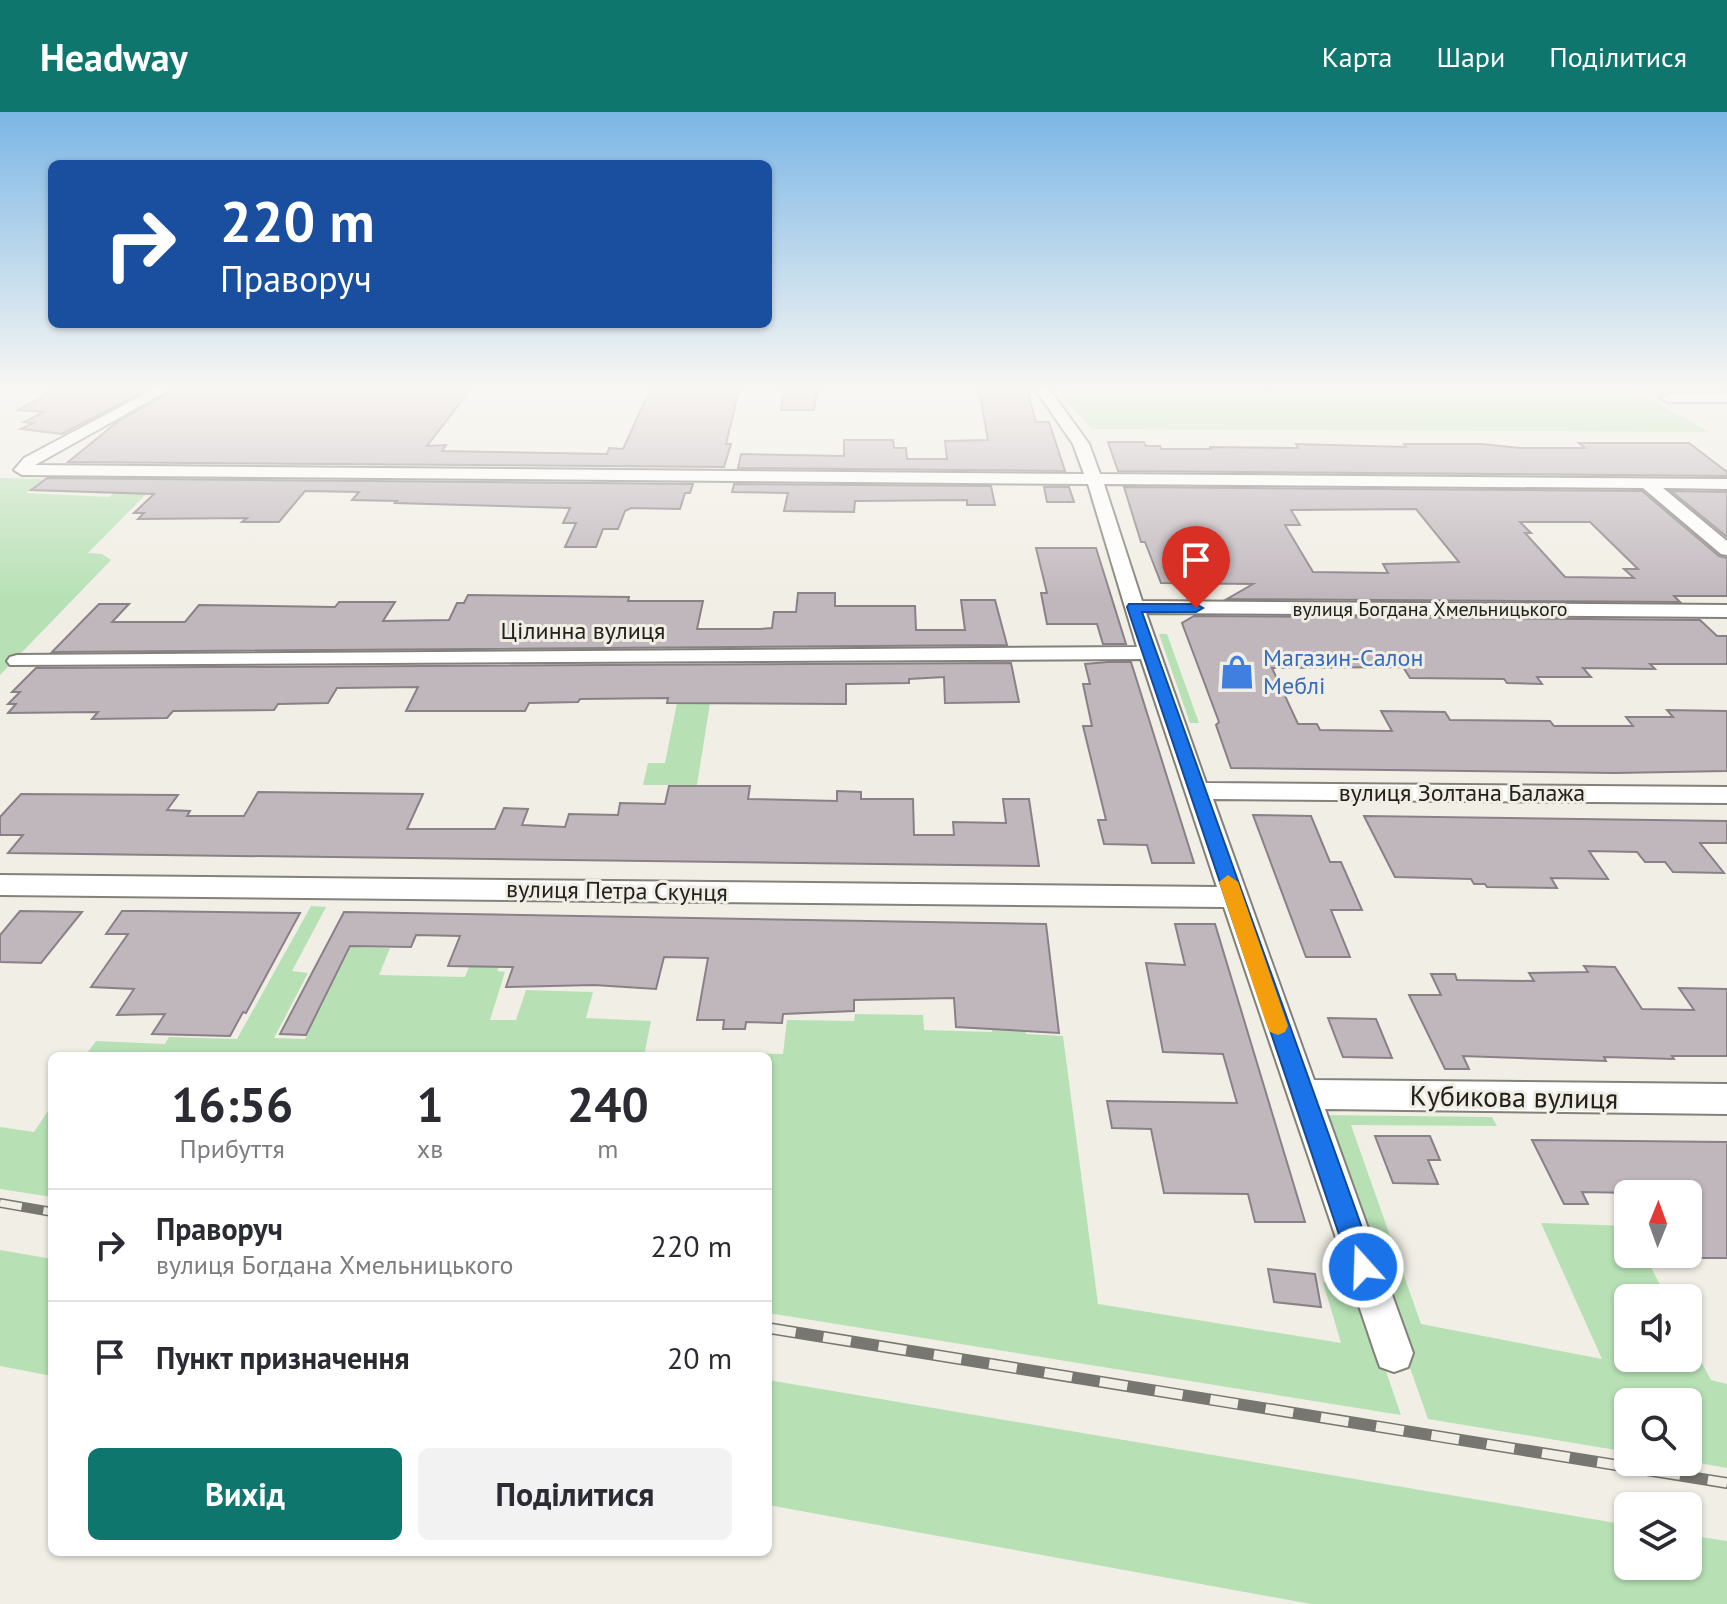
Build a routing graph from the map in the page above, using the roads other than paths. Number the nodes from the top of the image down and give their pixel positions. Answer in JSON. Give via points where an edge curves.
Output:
{"nodes":[{"id":1,"x":34,"y":460,"type":"edge"},
{"id":2,"x":1087,"y":460,"type":"edge"},
{"id":3,"x":1095,"y":481,"type":"junction"},
{"id":4,"x":1648,"y":484,"type":"junction"},
{"id":5,"x":1727,"y":484,"type":"edge"},
{"id":6,"x":1727,"y":550,"type":"edge"},
{"id":7,"x":1134,"y":607,"type":"junction"},
{"id":8,"x":1727,"y":611,"type":"edge"},
{"id":9,"x":1149,"y":653,"type":"junction"},
{"id":10,"x":17,"y":661,"type":"dead end"},
{"id":11,"x":1197,"y":791,"type":"junction"},
{"id":12,"x":1727,"y":795,"type":"edge"},
{"id":13,"x":0,"y":885,"type":"edge"},
{"id":14,"x":1233,"y":897,"type":"junction"},
{"id":15,"x":1302,"y":1094,"type":"junction"},
{"id":16,"x":1727,"y":1099,"type":"edge"},
{"id":17,"x":1394,"y":1353,"type":"dead end"}],
"edges":[{"from":1,"to":3,"type":"street","via":[[22,470]]},
{"from":2,"to":3,"type":"street"},
{"from":3,"to":4,"type":"street"},
{"from":3,"to":7,"type":"street"},
{"from":4,"to":5,"type":"street"},
{"from":4,"to":6,"type":"street"},
{"from":7,"to":8,"type":"street","name":"вулиця Богдана Хмельницького"},
{"from":7,"to":9,"type":"street"},
{"from":9,"to":10,"type":"street","name":"Цілинна вулиця"},
{"from":9,"to":11,"type":"street"},
{"from":11,"to":12,"type":"street","name":"вулиця Золтана Балажа"},
{"from":11,"to":14,"type":"street"},
{"from":13,"to":14,"type":"street","name":"вулиця Петра Скунця"},
{"from":14,"to":15,"type":"street"},
{"from":15,"to":16,"type":"street","name":"Кубикова вулиця"},
{"from":15,"to":17,"type":"street"}]}
